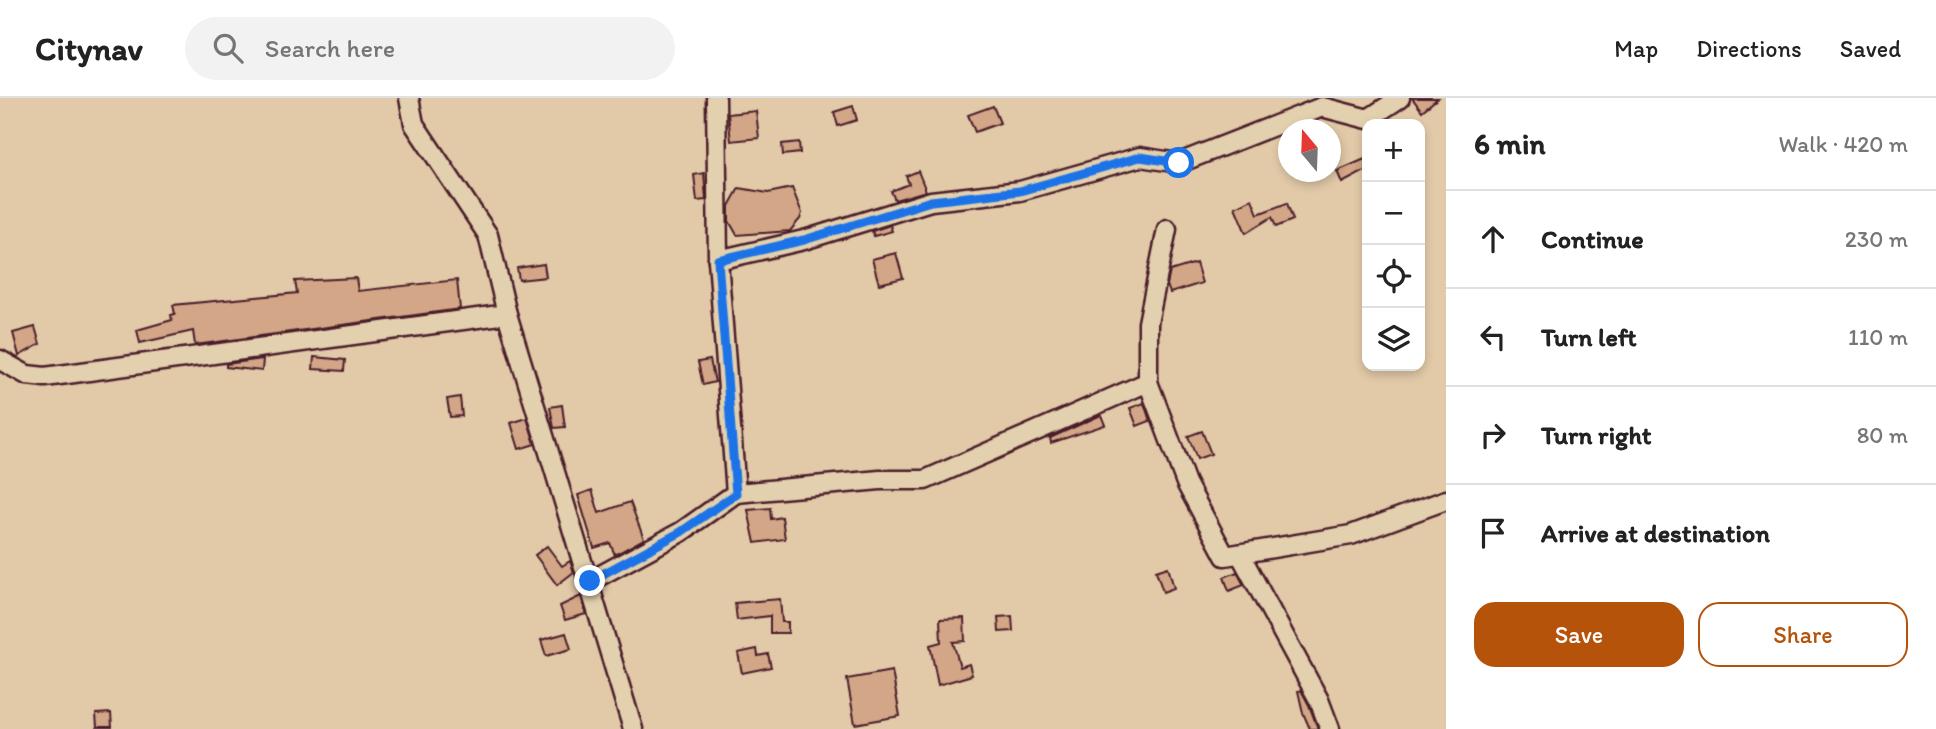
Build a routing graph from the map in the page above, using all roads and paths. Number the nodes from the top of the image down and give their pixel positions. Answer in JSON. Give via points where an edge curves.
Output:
{"nodes":[{"id":1,"x":409,"y":98,"type":"edge"},
{"id":2,"x":716,"y":98,"type":"edge"},
{"id":3,"x":1400,"y":98,"type":"edge"},
{"id":4,"x":1167,"y":229,"type":"dead end"},
{"id":5,"x":718,"y":260,"type":"junction"},
{"id":6,"x":507,"y":314,"type":"junction"},
{"id":7,"x":0,"y":360,"type":"edge"},
{"id":8,"x":1148,"y":382,"type":"junction"},
{"id":9,"x":736,"y":494,"type":"junction"},
{"id":10,"x":1446,"y":500,"type":"edge"},
{"id":11,"x":1240,"y":554,"type":"junction"},
{"id":12,"x":590,"y":581,"type":"junction"},
{"id":13,"x":633,"y":729,"type":"edge"},
{"id":14,"x":1330,"y":729,"type":"edge"}],
"edges":[{"from":1,"to":6,"type":"street","via":[[414,124],[488,235]]},
{"from":2,"to":5,"type":"street"},
{"from":3,"to":5,"type":"street","via":[[1368,119],[1322,107],[1179,163],[1140,157],[1020,191],[931,201],[804,240]]},
{"from":4,"to":8,"type":"street","via":[[1148,323]]},
{"from":5,"to":9,"type":"street"},
{"from":6,"to":7,"type":"street","via":[[45,377],[27,375]]},
{"from":6,"to":12,"type":"street"},
{"from":8,"to":9,"type":"street","via":[[925,480]]},
{"from":8,"to":11,"type":"street","via":[[1186,483],[1225,556]]},
{"from":9,"to":12,"type":"street","via":[[681,532]]},
{"from":10,"to":11,"type":"street","via":[[1351,535]]},
{"from":11,"to":14,"type":"street"},
{"from":12,"to":13,"type":"street"}]}
